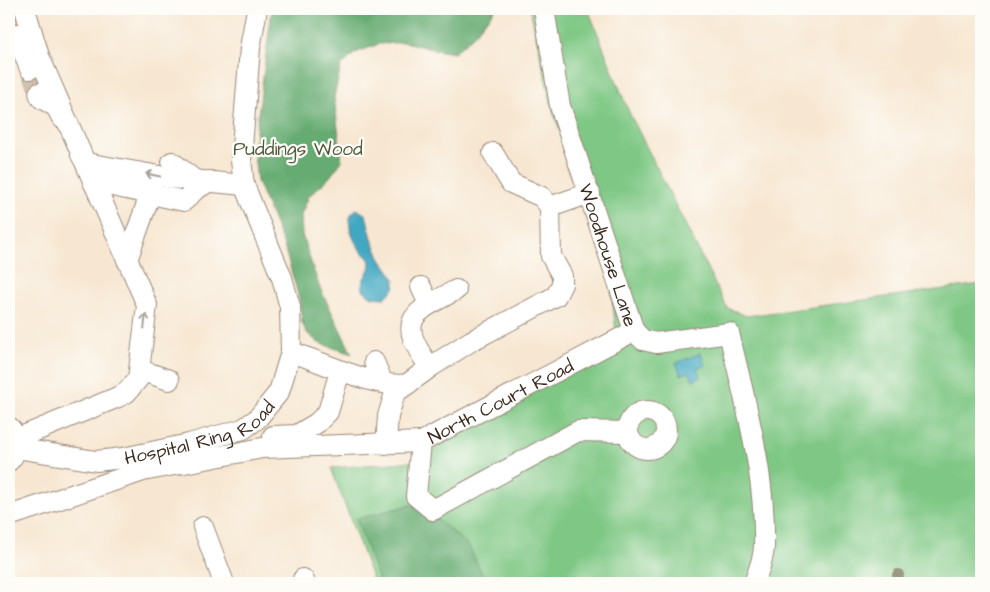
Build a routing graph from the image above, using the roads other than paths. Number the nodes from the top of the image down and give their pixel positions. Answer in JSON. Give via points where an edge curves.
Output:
{"nodes":[{"id":1,"x":25,"y":9,"type":"edge"},
{"id":2,"x":36,"y":9,"type":"edge"},
{"id":3,"x":257,"y":9,"type":"edge"},
{"id":4,"x":544,"y":9,"type":"edge"},
{"id":5,"x":16,"y":34,"type":"tunnel mouth"},
{"id":6,"x":35,"y":63,"type":"junction"},
{"id":7,"x":39,"y":93,"type":"tunnel mouth"},
{"id":8,"x":493,"y":154,"type":"dead end"},
{"id":9,"x":172,"y":162,"type":"dead end"},
{"id":10,"x":90,"y":173,"type":"junction"},
{"id":11,"x":203,"y":181,"type":"junction"},
{"id":12,"x":244,"y":185,"type":"junction"},
{"id":13,"x":151,"y":192,"type":"junction"},
{"id":14,"x":590,"y":193,"type":"junction"},
{"id":15,"x":550,"y":206,"type":"junction"},
{"id":16,"x":128,"y":260,"type":"junction"},
{"id":17,"x":456,"y":290,"type":"dead end"},
{"id":18,"x":634,"y":331,"type":"junction"},
{"id":19,"x":291,"y":352,"type":"junction"},
{"id":20,"x":374,"y":362,"type":"dead end"},
{"id":21,"x":430,"y":368,"type":"junction"},
{"id":22,"x":140,"y":370,"type":"junction"},
{"id":23,"x":340,"y":371,"type":"junction"},
{"id":24,"x":169,"y":380,"type":"dead end"},
{"id":25,"x":382,"y":381,"type":"junction"},
{"id":26,"x":408,"y":384,"type":"junction"},
{"id":27,"x":239,"y":428,"type":"junction"},
{"id":28,"x":627,"y":432,"type":"dead end"},
{"id":29,"x":421,"y":442,"type":"junction"},
{"id":30,"x":13,"y":444,"type":"edge"},
{"id":31,"x":386,"y":444,"type":"junction"},
{"id":32,"x":9,"y":516,"type":"edge"},
{"id":33,"x":203,"y":527,"type":"dead end"},
{"id":34,"x":224,"y":583,"type":"edge"},
{"id":35,"x":754,"y":583,"type":"edge"}],
"edges":[{"from":1,"to":6,"type":"street"},
{"from":2,"to":6,"type":"street"},
{"from":3,"to":12,"type":"street","name":"Hospital Ring Road","via":[[244,104],[241,160]]},
{"from":4,"to":14,"type":"street","name":"Woodhouse Lane","via":[[560,106]]},
{"from":5,"to":6,"type":"street"},
{"from":6,"to":10,"type":"street"},
{"from":7,"to":10,"type":"street","via":[[41,98],[56,107]]},
{"from":8,"to":15,"type":"street","via":[[504,187],[542,197]]},
{"from":9,"to":11,"type":"street"},
{"from":11,"to":10,"type":"street","one_way":true},
{"from":10,"to":13,"type":"street"},
{"from":10,"to":16,"type":"street"},
{"from":11,"to":12,"type":"street"},
{"from":11,"to":13,"type":"street","via":[[184,201]]},
{"from":12,"to":19,"type":"street","name":"Hospital Ring Road","via":[[282,278],[290,307]]},
{"from":13,"to":16,"type":"street"},
{"from":14,"to":15,"type":"street"},
{"from":14,"to":18,"type":"street","name":"Woodhouse Lane"},
{"from":15,"to":21,"type":"street","via":[[551,256],[562,276],[556,296],[547,306]]},
{"from":22,"to":16,"type":"street","one_way":true,"via":[[147,305]]},
{"from":17,"to":21,"type":"street","via":[[425,296],[410,326],[416,345]]},
{"from":18,"to":29,"type":"street","name":"North Court Road"},
{"from":18,"to":35,"type":"street","name":"Woodhouse Lane","via":[[643,340],[656,343],[729,333],[755,448],[762,503],[764,548]]},
{"from":19,"to":23,"type":"street","via":[[317,359]]},
{"from":19,"to":27,"type":"street","name":"Hospital Ring Road","via":[[279,392],[257,419]]},
{"from":20,"to":25,"type":"street"},
{"from":21,"to":26,"type":"street"},
{"from":22,"to":24,"type":"street"},
{"from":22,"to":30,"type":"street","via":[[135,384],[126,393]]},
{"from":23,"to":25,"type":"street"},
{"from":23,"to":27,"type":"street","via":[[328,412],[297,435],[252,436]]},
{"from":25,"to":26,"type":"street","via":[[396,386]]},
{"from":26,"to":31,"type":"street","via":[[395,393],[388,416]]},
{"from":27,"to":30,"type":"street","name":"Hospital Ring Road","via":[[189,444],[110,460],[71,458]]},
{"from":28,"to":29,"type":"street","via":[[578,431],[432,510],[416,496]]},
{"from":29,"to":31,"type":"street","name":"North Court Road"},
{"from":31,"to":32,"type":"street","name":"North Court Road","via":[[262,448],[152,469]]},
{"from":33,"to":34,"type":"street"}]}
